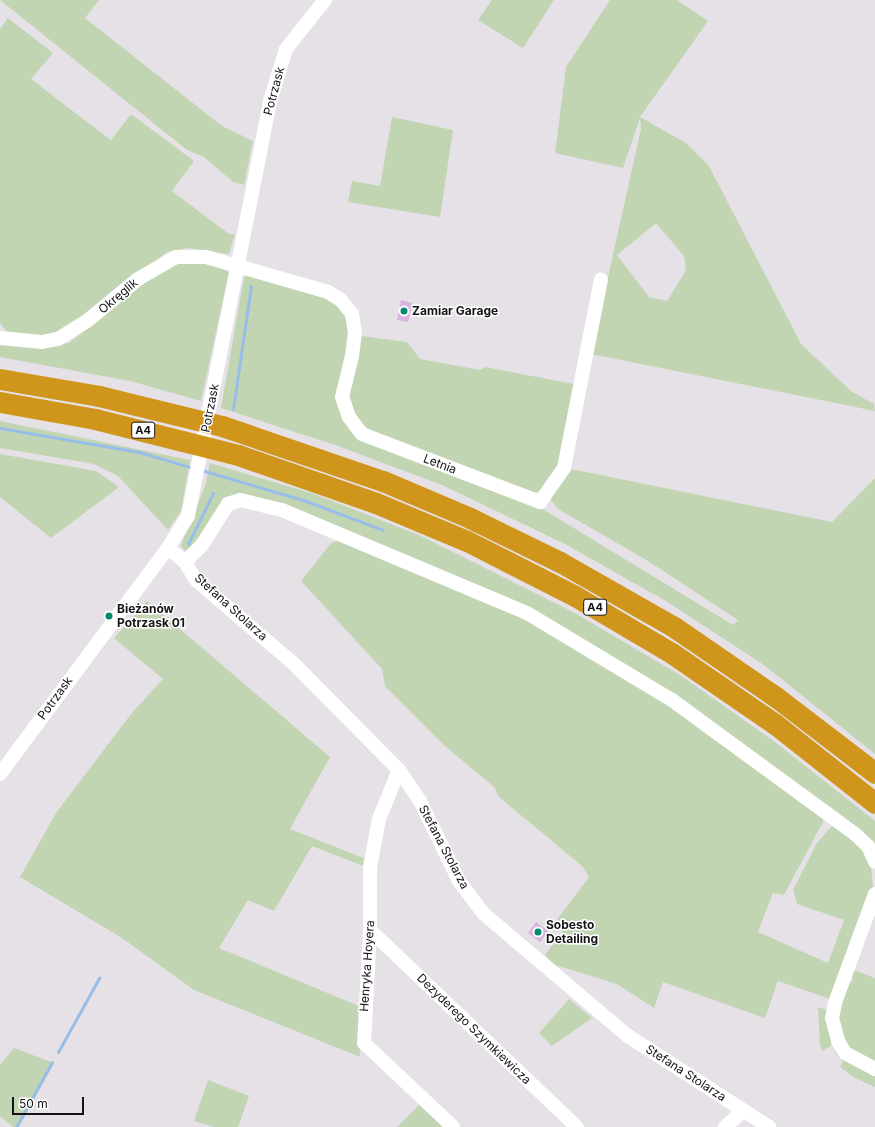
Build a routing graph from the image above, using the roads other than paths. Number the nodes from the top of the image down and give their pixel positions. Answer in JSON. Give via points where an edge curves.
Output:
{"nodes":[{"id":1,"x":325,"y":0,"type":"edge"},
{"id":2,"x":237,"y":264,"type":"junction"},
{"id":3,"x":601,"y":280,"type":"dead end"},
{"id":4,"x":0,"y":336,"type":"edge"},
{"id":5,"x":0,"y":379,"type":"edge"},
{"id":6,"x":0,"y":402,"type":"edge"},
{"id":7,"x":168,"y":548,"type":"junction"},
{"id":8,"x":185,"y":562,"type":"junction"},
{"id":9,"x":399,"y":770,"type":"junction"},
{"id":10,"x":875,"y":773,"type":"edge"},
{"id":11,"x":0,"y":774,"type":"edge"},
{"id":12,"x":875,"y":803,"type":"edge"},
{"id":13,"x":875,"y":862,"type":"edge"},
{"id":14,"x":875,"y":894,"type":"edge"},
{"id":15,"x":370,"y":930,"type":"junction"},
{"id":16,"x":875,"y":1069,"type":"edge"},
{"id":17,"x":743,"y":1111,"type":"junction"},
{"id":18,"x":453,"y":1127,"type":"edge"},
{"id":19,"x":577,"y":1127,"type":"edge"},
{"id":20,"x":725,"y":1127,"type":"edge"},
{"id":21,"x":769,"y":1127,"type":"edge"}],
"edges":[{"from":1,"to":2,"type":"street","name":"Potrzask","via":[[286,50],[270,101]]},
{"from":2,"to":3,"type":"street","name":"Letnia","via":[[328,292],[341,300],[352,314],[353,344],[342,397],[349,417],[362,434],[540,502],[564,468]]},
{"from":2,"to":4,"type":"street","name":"Okręglik","via":[[206,257],[176,257],[138,279],[87,321],[58,339],[42,342]]},
{"from":2,"to":7,"type":"street","name":"Potrzask","via":[[188,516]]},
{"from":5,"to":10,"type":"highway","number":"A4","via":[[100,396],[222,426],[340,465],[450,509],[560,562],[674,627],[776,697]]},
{"from":6,"to":12,"type":"highway","number":"A4","via":[[95,419],[238,455],[376,503],[467,542],[575,596],[673,654],[775,724]]},
{"from":7,"to":8,"type":"street","name":"Stefana Stolarza"},
{"from":7,"to":11,"type":"street","name":"Potrzask"},
{"from":8,"to":9,"type":"street","name":"Stefana Stolarza","via":[[196,580],[293,663]]},
{"from":8,"to":13,"type":"street","via":[[202,545],[228,504],[240,500],[282,510],[527,614],[672,700],[854,834],[868,846]]},
{"from":9,"to":15,"type":"street","name":"Henryka Hoyera","via":[[379,819],[370,867]]},
{"from":9,"to":17,"type":"street","name":"Stefana Stolarza","via":[[420,801],[459,881],[484,914],[628,1036]]},
{"from":14,"to":16,"type":"street","via":[[835,1003],[832,1018],[838,1041],[845,1053],[854,1061]]},
{"from":15,"to":18,"type":"street","name":"Henryka Hoyera","via":[[364,1043]]},
{"from":15,"to":19,"type":"street","name":"Dezyderego Szymkiewicza"},
{"from":17,"to":20,"type":"street"},
{"from":17,"to":21,"type":"street","name":"Stefana Stolarza"}]}
